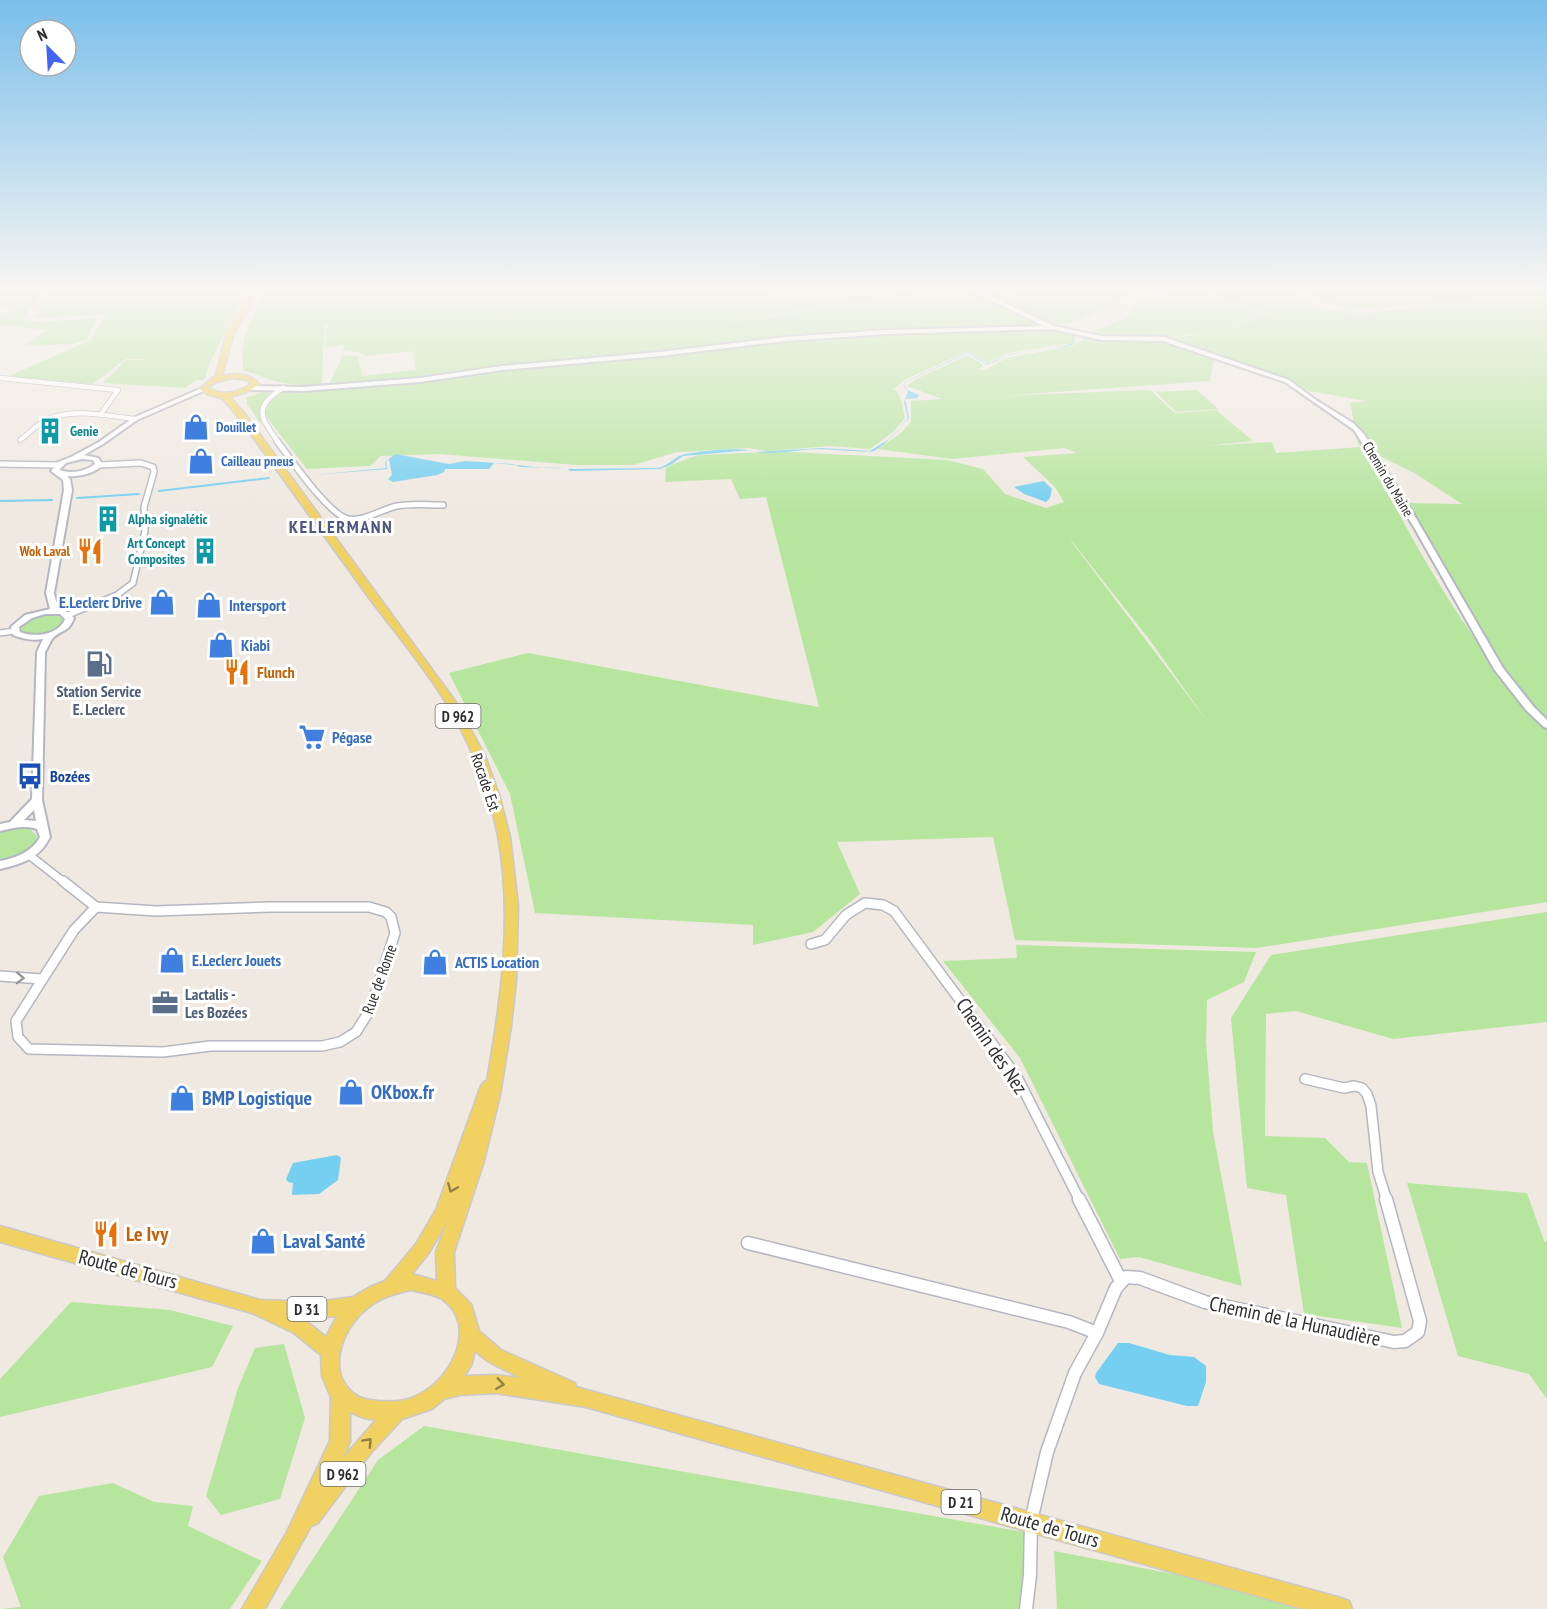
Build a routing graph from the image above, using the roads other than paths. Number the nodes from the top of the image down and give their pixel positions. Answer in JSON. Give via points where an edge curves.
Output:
{"nodes":[{"id":1,"x":222,"y":366,"type":"edge"},
{"id":2,"x":229,"y":366,"type":"edge"},
{"id":3,"x":521,"y":366,"type":"edge"},
{"id":4,"x":1244,"y":366,"type":"edge"},
{"id":5,"x":238,"y":376,"type":"junction"},
{"id":6,"x":0,"y":378,"type":"edge"},
{"id":7,"x":217,"y":379,"type":"junction"},
{"id":8,"x":255,"y":381,"type":"junction"},
{"id":9,"x":249,"y":388,"type":"junction"},
{"id":10,"x":281,"y":388,"type":"junction"},
{"id":11,"x":212,"y":392,"type":"junction"},
{"id":12,"x":240,"y":392,"type":"junction"},
{"id":13,"x":100,"y":415,"type":"junction"},
{"id":14,"x":242,"y":416,"type":"junction"},
{"id":15,"x":135,"y":419,"type":"junction"},
{"id":16,"x":20,"y":440,"type":"dead end"},
{"id":17,"x":101,"y":443,"type":"junction"},
{"id":18,"x":74,"y":458,"type":"junction"},
{"id":19,"x":98,"y":462,"type":"junction"},
{"id":20,"x":0,"y":464,"type":"edge"},
{"id":21,"x":58,"y":469,"type":"junction"},
{"id":22,"x":84,"y":473,"type":"junction"},
{"id":23,"x":68,"y":490,"type":"junction"},
{"id":24,"x":443,"y":505,"type":"dead end"},
{"id":25,"x":50,"y":593,"type":"junction"},
{"id":26,"x":57,"y":611,"type":"junction"},
{"id":27,"x":33,"y":615,"type":"junction"},
{"id":28,"x":68,"y":615,"type":"junction"},
{"id":29,"x":14,"y":631,"type":"junction"},
{"id":30,"x":0,"y":633,"type":"edge"},
{"id":31,"x":50,"y":635,"type":"junction"},
{"id":32,"x":29,"y":638,"type":"junction"},
{"id":33,"x":41,"y":652,"type":"junction"},
{"id":34,"x":1547,"y":725,"type":"edge"},
{"id":35,"x":38,"y":800,"type":"junction"},
{"id":36,"x":14,"y":824,"type":"junction"},
{"id":37,"x":42,"y":827,"type":"junction"},
{"id":38,"x":0,"y":828,"type":"edge"},
{"id":39,"x":29,"y":855,"type":"junction"},
{"id":40,"x":0,"y":865,"type":"edge"},
{"id":41,"x":96,"y":907,"type":"junction"},
{"id":42,"x":811,"y":944,"type":"dead end"},
{"id":43,"x":0,"y":976,"type":"edge"},
{"id":44,"x":41,"y":979,"type":"junction"},
{"id":45,"x":495,"y":1075,"type":"junction"},
{"id":46,"x":1305,"y":1078,"type":"dead end"},
{"id":47,"x":0,"y":1234,"type":"edge"},
{"id":48,"x":748,"y":1244,"type":"dead end"},
{"id":49,"x":1121,"y":1281,"type":"junction"},
{"id":50,"x":391,"y":1286,"type":"junction"},
{"id":51,"x":446,"y":1290,"type":"junction"},
{"id":52,"x":358,"y":1305,"type":"junction"},
{"id":53,"x":255,"y":1306,"type":"junction"},
{"id":54,"x":1097,"y":1333,"type":"junction"},
{"id":55,"x":470,"y":1335,"type":"junction"},
{"id":56,"x":330,"y":1351,"type":"junction"},
{"id":57,"x":442,"y":1390,"type":"junction"},
{"id":58,"x":340,"y":1395,"type":"junction"},
{"id":59,"x":586,"y":1398,"type":"junction"},
{"id":60,"x":396,"y":1412,"type":"junction"},
{"id":61,"x":1031,"y":1521,"type":"junction"},
{"id":62,"x":294,"y":1539,"type":"junction"},
{"id":63,"x":1330,"y":1608,"type":"edge"},
{"id":64,"x":253,"y":1609,"type":"edge"},
{"id":65,"x":1026,"y":1609,"type":"edge"}],
"edges":[{"from":1,"to":7,"type":"main road"},
{"from":2,"to":5,"type":"main road"},
{"from":3,"to":10,"type":"street","via":[[420,380]]},
{"from":4,"to":34,"type":"street","name":"Chemin du Maine","via":[[1296,384],[1358,430],[1491,657]]},
{"from":5,"to":7,"type":"main road"},
{"from":5,"to":8,"type":"main road"},
{"from":6,"to":13,"type":"street","via":[[118,390]]},
{"from":7,"to":11,"type":"main road","via":[[207,384]]},
{"from":8,"to":9,"type":"main road"},
{"from":8,"to":10,"type":"street"},
{"from":9,"to":10,"type":"street"},
{"from":9,"to":12,"type":"main road"},
{"from":10,"to":24,"type":"street","via":[[262,407],[262,418],[333,513],[354,519],[396,506]]},
{"from":11,"to":12,"type":"main road"},
{"from":11,"to":14,"type":"main road","name":"Rocade Est","number":"D 962","via":[[226,397]]},
{"from":11,"to":15,"type":"street"},
{"from":12,"to":14,"type":"main road"},
{"from":13,"to":15,"type":"street"},
{"from":13,"to":16,"type":"street","via":[[48,420]]},
{"from":14,"to":45,"type":"main road","name":"Rocade Est","number":"D 962","via":[[435,679],[479,756],[504,837],[511,905],[504,1026]]},
{"from":15,"to":17,"type":"street"},
{"from":17,"to":18,"type":"street"},
{"from":17,"to":19,"type":"street","via":[[96,454]]},
{"from":18,"to":19,"type":"street"},
{"from":18,"to":21,"type":"street"},
{"from":19,"to":22,"type":"street"},
{"from":19,"to":28,"type":"street","via":[[153,467],[136,577],[129,588]]},
{"from":20,"to":21,"type":"street"},
{"from":21,"to":22,"type":"street"},
{"from":21,"to":23,"type":"street"},
{"from":22,"to":23,"type":"street"},
{"from":23,"to":25,"type":"street"},
{"from":25,"to":26,"type":"street","via":[[52,607]]},
{"from":25,"to":27,"type":"street"},
{"from":26,"to":27,"type":"street"},
{"from":26,"to":28,"type":"street"},
{"from":27,"to":29,"type":"street","via":[[19,622]]},
{"from":28,"to":31,"type":"street","via":[[68,625]]},
{"from":29,"to":30,"type":"street"},
{"from":29,"to":32,"type":"street"},
{"from":31,"to":32,"type":"street"},
{"from":31,"to":33,"type":"street"},
{"from":32,"to":33,"type":"street"},
{"from":33,"to":35,"type":"street"},
{"from":35,"to":36,"type":"street"},
{"from":35,"to":37,"type":"street"},
{"from":36,"to":37,"type":"street"},
{"from":36,"to":38,"type":"street"},
{"from":37,"to":39,"type":"street","via":[[43,842]]},
{"from":39,"to":40,"type":"street"},
{"from":39,"to":41,"type":"street"},
{"from":41,"to":44,"type":"street","name":"Rue de Rome","via":[[74,930]]},
{"from":41,"to":44,"type":"street","name":"Rue de Rome","via":[[177,911],[369,907],[386,912],[395,933],[364,1021],[356,1032],[322,1046],[210,1046],[164,1052],[29,1050],[15,1034],[16,1021]]},
{"from":42,"to":49,"type":"street","name":"Chemin des Nez","via":[[825,940],[846,915],[865,903],[884,905],[894,911],[1017,1077]]},
{"from":43,"to":44,"type":"street","one_way":true},
{"from":45,"to":50,"type":"main road","name":"Rocade Est","number":"D 962","one_way":true,"via":[[484,1095],[443,1213],[423,1249]]},
{"from":45,"to":51,"type":"main road","name":"Rocade Est","number":"D 962","via":[[476,1161],[445,1252]]},
{"from":46,"to":49,"type":"street","name":"Chemin de la Hunaudière","via":[[1344,1088],[1362,1088],[1367,1094],[1378,1172],[1404,1257],[1420,1321],[1418,1332],[1406,1341],[1394,1342],[1205,1302],[1140,1278],[1126,1277]]},
{"from":47,"to":53,"type":"main road","name":"Route de Tours","number":"D 31"},
{"from":48,"to":54,"type":"street","via":[[1069,1322]]},
{"from":49,"to":54,"type":"street"},
{"from":50,"to":51,"type":"main road","via":[[430,1283]]},
{"from":50,"to":52,"type":"main road"},
{"from":51,"to":55,"type":"main road","via":[[459,1301],[468,1317]]},
{"from":52,"to":53,"type":"main road","name":"Route de Tours","number":"D 31","via":[[317,1310]]},
{"from":52,"to":56,"type":"main road","via":[[340,1325]]},
{"from":53,"to":56,"type":"main road","name":"Route de Tours","number":"D 31","via":[[300,1327]]},
{"from":54,"to":61,"type":"street","via":[[1076,1373],[1047,1452]]},
{"from":55,"to":57,"type":"main road","via":[[462,1364]]},
{"from":55,"to":59,"type":"main road","name":"Route de Tours","number":"D 21","via":[[495,1356]]},
{"from":56,"to":58,"type":"main road","via":[[332,1382]]},
{"from":57,"to":59,"type":"main road","name":"Route de Tours","number":"D 21","one_way":true,"via":[[464,1383],[487,1382]]},
{"from":57,"to":60,"type":"main road"},
{"from":58,"to":60,"type":"main road","via":[[355,1407],[375,1413]]},
{"from":58,"to":62,"type":"main road","number":"D 962","via":[[340,1442]]},
{"from":59,"to":61,"type":"main road","name":"Route de Tours","number":"D 21"},
{"from":62,"to":60,"type":"main road","number":"D 962","one_way":true,"via":[[363,1447]]},
{"from":61,"to":63,"type":"main road","name":"Route de Tours","number":"D 21"},
{"from":61,"to":65,"type":"street"},
{"from":62,"to":64,"type":"main road","number":"D 962"}]}
